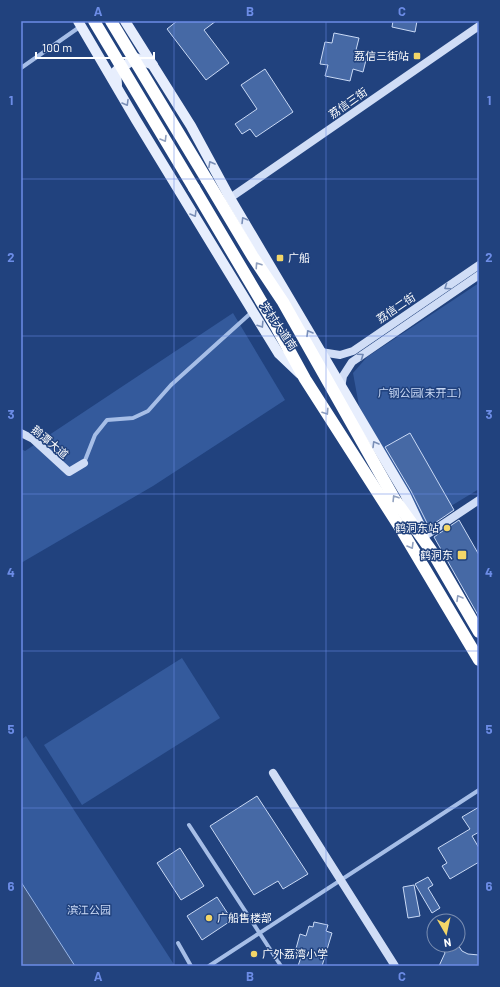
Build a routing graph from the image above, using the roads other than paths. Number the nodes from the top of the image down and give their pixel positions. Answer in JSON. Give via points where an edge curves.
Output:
{"nodes":[{"id":1,"x":94,"y":21,"type":"edge"},
{"id":2,"x":111,"y":21,"type":"edge"},
{"id":3,"x":125,"y":21,"type":"edge"},
{"id":4,"x":80,"y":24,"type":"edge"},
{"id":5,"x":478,"y":25,"type":"edge"},
{"id":6,"x":153,"y":65,"type":"junction"},
{"id":7,"x":21,"y":68,"type":"edge"},
{"id":8,"x":117,"y":87,"type":"junction"},
{"id":9,"x":230,"y":198,"type":"junction"},
{"id":10,"x":479,"y":265,"type":"edge"},
{"id":11,"x":479,"y":275,"type":"edge"},
{"id":12,"x":253,"y":312,"type":"junction"},
{"id":13,"x":321,"y":352,"type":"junction"},
{"id":14,"x":305,"y":379,"type":"junction"},
{"id":15,"x":342,"y":388,"type":"junction"},
{"id":16,"x":21,"y":432,"type":"edge"},
{"id":17,"x":84,"y":463,"type":"joint"},
{"id":18,"x":479,"y":500,"type":"edge"},
{"id":19,"x":425,"y":536,"type":"junction"},
{"id":20,"x":433,"y":553,"type":"junction"},
{"id":21,"x":479,"y":632,"type":"edge"},
{"id":22,"x":479,"y":660,"type":"edge"},
{"id":23,"x":273,"y":773,"type":"dead end"},
{"id":24,"x":479,"y":790,"type":"edge"},
{"id":25,"x":189,"y":825,"type":"dead end"},
{"id":26,"x":341,"y":880,"type":"junction"},
{"id":27,"x":260,"y":934,"type":"junction"},
{"id":28,"x":178,"y":943,"type":"dead end"},
{"id":29,"x":191,"y":966,"type":"edge"},
{"id":30,"x":209,"y":966,"type":"edge"},
{"id":31,"x":281,"y":966,"type":"edge"},
{"id":32,"x":395,"y":966,"type":"edge"}],
"edges":[{"from":1,"to":14,"type":"highway","one_way":true,"bridge":true},
{"from":20,"to":2,"type":"highway","one_way":true,"bridge":true,"via":[[396,500],[283,302],[253,257]]},
{"from":3,"to":6,"type":"main road","name":"芳村大道南"},
{"from":4,"to":7,"type":"street"},
{"from":4,"to":8,"type":"main road","name":"芳村大道南"},
{"from":5,"to":9,"type":"street","name":"荔信三街"},
{"from":6,"to":8,"type":"main road","via":[[136,58],[116,71]]},
{"from":9,"to":6,"type":"main road","name":"芳村大道南","one_way":true,"via":[[191,126]]},
{"from":8,"to":12,"type":"main road","name":"芳村大道南","one_way":true},
{"from":13,"to":9,"type":"main road","name":"芳村大道南","one_way":true},
{"from":10,"to":13,"type":"street","name":"荔信二街","one_way":true,"via":[[353,351],[340,355]]},
{"from":15,"to":11,"type":"street","name":"荔信二街","one_way":true,"via":[[343,376],[352,362]]},
{"from":12,"to":14,"type":"main road","name":"芳村大道南","one_way":true,"via":[[280,354]]},
{"from":12,"to":17,"type":"street","via":[[171,385],[148,411],[133,418],[107,420],[95,435]]},
{"from":13,"to":15,"type":"main road","name":"芳村大道南"},
{"from":14,"to":22,"type":"highway","name":"芳村大道南","one_way":true,"via":[[401,529]]},
{"from":19,"to":15,"type":"main road","name":"芳村大道南","one_way":true,"via":[[405,494]]},
{"from":16,"to":17,"type":"street","name":"鹅潭大道","via":[[33,439],[68,472]]},
{"from":18,"to":19,"type":"street"},
{"from":19,"to":20,"type":"main road","name":"芳村大道南"},
{"from":21,"to":20,"type":"highway","name":"芳村大道南","one_way":true},
{"from":23,"to":26,"type":"street"},
{"from":24,"to":26,"type":"street"},
{"from":25,"to":27,"type":"street"},
{"from":26,"to":27,"type":"street"},
{"from":26,"to":32,"type":"street"},
{"from":27,"to":30,"type":"street"},
{"from":27,"to":31,"type":"street"},
{"from":28,"to":29,"type":"street"}]}
